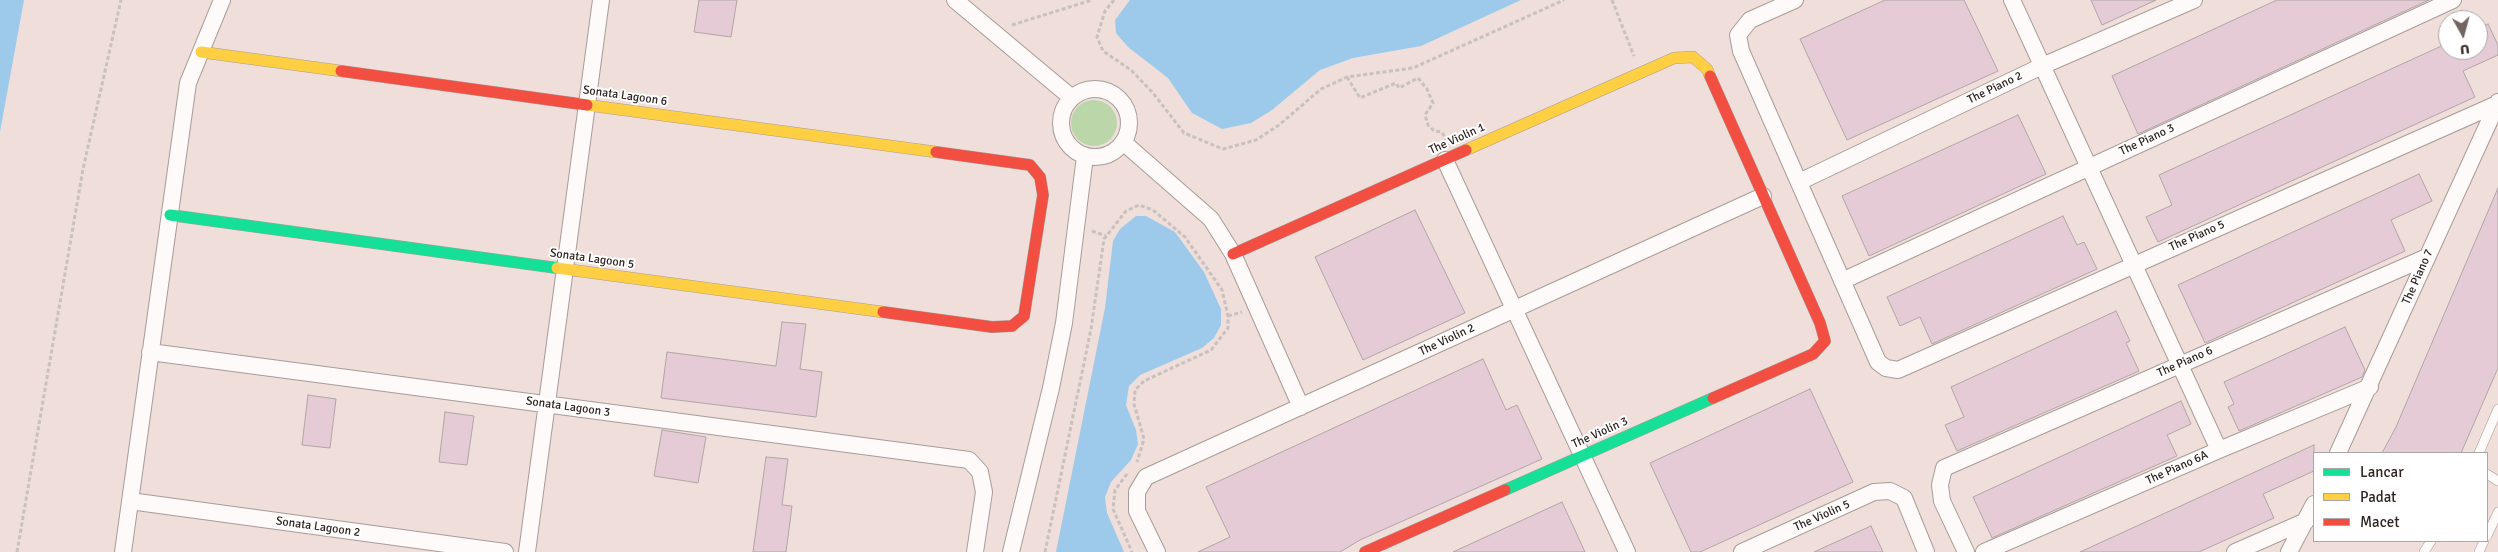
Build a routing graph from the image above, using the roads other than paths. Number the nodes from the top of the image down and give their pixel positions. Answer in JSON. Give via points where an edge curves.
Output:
{"nodes":[{"id":1,"x":222,"y":0,"type":"edge"},
{"id":2,"x":601,"y":0,"type":"edge"},
{"id":3,"x":956,"y":0,"type":"edge"},
{"id":4,"x":1795,"y":0,"type":"edge"},
{"id":5,"x":2012,"y":0,"type":"edge"},
{"id":6,"x":2194,"y":0,"type":"edge"},
{"id":7,"x":2452,"y":0,"type":"edge"},
{"id":8,"x":200,"y":52,"type":"junction"},
{"id":9,"x":2042,"y":66,"type":"junction"},
{"id":10,"x":1072,"y":98,"type":"junction"},
{"id":11,"x":2497,"y":103,"type":"edge"},
{"id":12,"x":587,"y":105,"type":"junction"},
{"id":13,"x":1123,"y":142,"type":"junction"},
{"id":14,"x":1085,"y":156,"type":"junction"},
{"id":15,"x":1449,"y":158,"type":"junction"},
{"id":16,"x":2088,"y":167,"type":"junction"},
{"id":17,"x":1799,"y":182,"type":"junction"},
{"id":18,"x":1763,"y":196,"type":"junction"},
{"id":19,"x":170,"y":215,"type":"junction"},
{"id":20,"x":1233,"y":254,"type":"junction"},
{"id":21,"x":2427,"y":257,"type":"junction"},
{"id":22,"x":2133,"y":264,"type":"junction"},
{"id":23,"x":565,"y":269,"type":"junction"},
{"id":24,"x":1842,"y":281,"type":"junction"},
{"id":25,"x":1514,"y":309,"type":"junction"},
{"id":26,"x":1012,"y":326,"type":"joint"},
{"id":27,"x":150,"y":352,"type":"junction"},
{"id":28,"x":2179,"y":364,"type":"junction"},
{"id":29,"x":2370,"y":387,"type":"junction"},
{"id":30,"x":547,"y":404,"type":"junction"},
{"id":31,"x":1300,"y":407,"type":"junction"},
{"id":32,"x":2498,"y":409,"type":"edge"},
{"id":33,"x":2219,"y":450,"type":"junction"},
{"id":34,"x":2338,"y":452,"type":"edge"},
{"id":35,"x":2479,"y":452,"type":"edge"},
{"id":36,"x":1582,"y":456,"type":"junction"},
{"id":37,"x":130,"y":501,"type":"junction"},
{"id":38,"x":2313,"y":506,"type":"edge"},
{"id":39,"x":2498,"y":512,"type":"edge"},
{"id":40,"x":2306,"y":521,"type":"junction"},
{"id":41,"x":2488,"y":534,"type":"edge"},
{"id":42,"x":123,"y":552,"type":"edge"},
{"id":43,"x":505,"y":552,"type":"edge"},
{"id":44,"x":527,"y":552,"type":"edge"},
{"id":45,"x":975,"y":552,"type":"edge"},
{"id":46,"x":1011,"y":552,"type":"edge"},
{"id":47,"x":1157,"y":552,"type":"edge"},
{"id":48,"x":1365,"y":552,"type":"edge"},
{"id":49,"x":1626,"y":552,"type":"edge"},
{"id":50,"x":1742,"y":552,"type":"edge"},
{"id":51,"x":1926,"y":552,"type":"edge"},
{"id":52,"x":1966,"y":552,"type":"edge"},
{"id":53,"x":1984,"y":552,"type":"edge"},
{"id":54,"x":2235,"y":552,"type":"edge"},
{"id":55,"x":2289,"y":552,"type":"edge"}],
"edges":[{"from":1,"to":8,"type":"street"},
{"from":2,"to":12,"type":"street"},
{"from":3,"to":10,"type":"street"},
{"from":4,"to":17,"type":"street","via":[[1750,20],[1738,35],[1741,51]]},
{"from":5,"to":9,"type":"street"},
{"from":6,"to":9,"type":"street","name":"The Piano 2"},
{"from":7,"to":16,"type":"street","name":"The Piano 3"},
{"from":8,"to":12,"type":"street","name":"Sonata Lagoon 6"},
{"from":8,"to":19,"type":"street","via":[[188,83]]},
{"from":9,"to":16,"type":"street"},
{"from":9,"to":17,"type":"street","name":"The Piano 2"},
{"from":10,"to":13,"type":"street","via":[[1086,90],[1102,90],[1117,97],[1126,110],[1129,126]]},
{"from":10,"to":14,"type":"street","via":[[1063,110],[1060,124],[1064,138]]},
{"from":11,"to":21,"type":"street","name":"The Piano 7"},
{"from":11,"to":22,"type":"street","name":"The Piano 5"},
{"from":12,"to":23,"type":"street"},
{"from":12,"to":26,"type":"street","name":"Sonata Lagoon 6","via":[[1030,165],[1040,177],[1043,195],[1024,316]]},
{"from":13,"to":14,"type":"street","via":[[1113,152],[1100,157]]},
{"from":13,"to":20,"type":"street","via":[[1211,219]]},
{"from":14,"to":46,"type":"street","via":[[1064,323]]},
{"from":15,"to":18,"type":"street","name":"The Violin 1","via":[[1674,58],[1693,57],[1707,69]]},
{"from":15,"to":20,"type":"street","name":"The Violin 1"},
{"from":15,"to":25,"type":"street"},
{"from":16,"to":22,"type":"street"},
{"from":16,"to":24,"type":"street","name":"The Piano 3"},
{"from":17,"to":24,"type":"street"},
{"from":18,"to":25,"type":"street","name":"The Violin 2"},
{"from":18,"to":36,"type":"street","name":"The Violin 3","via":[[1825,341],[1813,354]]},
{"from":19,"to":23,"type":"street","name":"Sonata Lagoon 5"},
{"from":19,"to":27,"type":"street"},
{"from":20,"to":31,"type":"street"},
{"from":21,"to":28,"type":"street","name":"The Piano 6"},
{"from":21,"to":29,"type":"street","name":"The Piano 7"},
{"from":22,"to":24,"type":"street","name":"The Piano 5","via":[[1898,370],[1886,368],[1878,362]]},
{"from":22,"to":28,"type":"street"},
{"from":23,"to":26,"type":"street","name":"Sonata Lagoon 5","via":[[992,328]]},
{"from":23,"to":30,"type":"street"},
{"from":25,"to":31,"type":"street","name":"The Violin 2"},
{"from":25,"to":36,"type":"street"},
{"from":27,"to":30,"type":"street","name":"Sonata Lagoon 3"},
{"from":27,"to":37,"type":"street"},
{"from":28,"to":33,"type":"street"},
{"from":28,"to":52,"type":"street","name":"The Piano 6","via":[[1944,468],[1940,485],[1942,502]]},
{"from":29,"to":33,"type":"street","name":"The Piano 6A"},
{"from":29,"to":34,"type":"street","name":"The Piano 7"},
{"from":30,"to":44,"type":"street"},
{"from":30,"to":45,"type":"street","name":"Sonata Lagoon 3","via":[[969,460],[980,472],[984,492]]},
{"from":31,"to":47,"type":"street","name":"The Violin 2","via":[[1146,477],[1137,492],[1137,511]]},
{"from":32,"to":35,"type":"lane"},
{"from":33,"to":53,"type":"street","name":"The Piano 6A"},
{"from":36,"to":48,"type":"street","name":"The Violin 3"},
{"from":36,"to":49,"type":"street"},
{"from":37,"to":42,"type":"street"},
{"from":37,"to":43,"type":"street","name":"Sonata Lagoon 2"},
{"from":38,"to":40,"type":"street"},
{"from":39,"to":41,"type":"lane"},
{"from":40,"to":54,"type":"street"},
{"from":40,"to":55,"type":"street"},
{"from":50,"to":51,"type":"street","name":"The Violin 5","via":[[1874,492],[1890,491],[1904,498]]}]}
